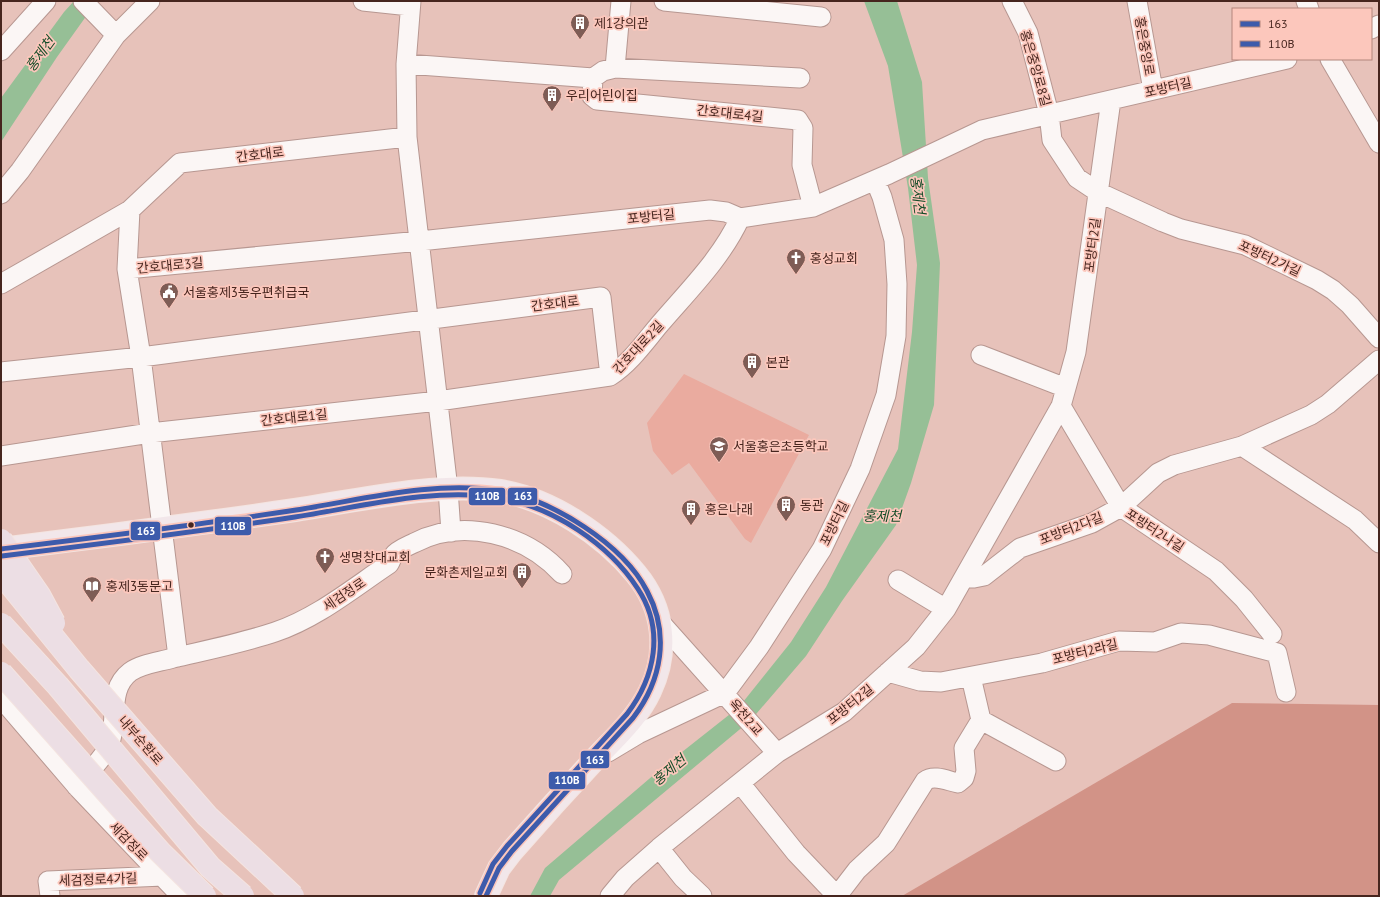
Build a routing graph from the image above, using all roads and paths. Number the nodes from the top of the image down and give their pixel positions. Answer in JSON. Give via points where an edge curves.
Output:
{"nodes":[{"id":1,"x":46,"y":1,"type":"edge"},
{"id":2,"x":83,"y":1,"type":"edge"},
{"id":3,"x":150,"y":1,"type":"edge"},
{"id":4,"x":362,"y":1,"type":"edge"},
{"id":5,"x":621,"y":1,"type":"edge"},
{"id":6,"x":664,"y":1,"type":"edge"},
{"id":7,"x":1012,"y":1,"type":"edge"},
{"id":8,"x":1137,"y":1,"type":"edge"},
{"id":9,"x":411,"y":4,"type":"edge"},
{"id":10,"x":822,"y":17,"type":"dead end"},
{"id":11,"x":116,"y":35,"type":"junction"},
{"id":12,"x":1,"y":51,"type":"edge"},
{"id":13,"x":1283,"y":60,"type":"edge"},
{"id":14,"x":1331,"y":60,"type":"edge"},
{"id":15,"x":406,"y":64,"type":"junction"},
{"id":16,"x":615,"y":68,"type":"junction"},
{"id":17,"x":593,"y":78,"type":"junction"},
{"id":18,"x":800,"y":78,"type":"dead end"},
{"id":19,"x":1153,"y":90,"type":"junction"},
{"id":20,"x":1111,"y":100,"type":"junction"},
{"id":21,"x":1049,"y":114,"type":"junction"},
{"id":22,"x":407,"y":137,"type":"junction"},
{"id":23,"x":1379,"y":143,"type":"edge"},
{"id":24,"x":882,"y":177,"type":"junction"},
{"id":25,"x":1098,"y":192,"type":"junction"},
{"id":26,"x":1,"y":194,"type":"edge"},
{"id":27,"x":813,"y":207,"type":"junction"},
{"id":28,"x":130,"y":210,"type":"junction"},
{"id":29,"x":740,"y":218,"type":"junction"},
{"id":30,"x":420,"y":241,"type":"junction"},
{"id":31,"x":127,"y":269,"type":"junction"},
{"id":32,"x":1,"y":284,"type":"edge"},
{"id":33,"x":429,"y":319,"type":"junction"},
{"id":34,"x":1379,"y":338,"type":"edge"},
{"id":35,"x":981,"y":355,"type":"dead end"},
{"id":36,"x":141,"y":357,"type":"junction"},
{"id":37,"x":1379,"y":360,"type":"edge"},
{"id":38,"x":1,"y":372,"type":"edge"},
{"id":39,"x":610,"y":376,"type":"junction"},
{"id":40,"x":1063,"y":397,"type":"junction"},
{"id":41,"x":438,"y":401,"type":"junction"},
{"id":42,"x":150,"y":433,"type":"junction"},
{"id":43,"x":1242,"y":446,"type":"junction"},
{"id":44,"x":1,"y":456,"type":"edge"},
{"id":45,"x":448,"y":489,"type":"junction"},
{"id":46,"x":1121,"y":507,"type":"junction"},
{"id":47,"x":162,"y":530,"type":"junction"},
{"id":48,"x":451,"y":532,"type":"junction"},
{"id":49,"x":1,"y":540,"type":"edge"},
{"id":50,"x":1379,"y":543,"type":"edge"},
{"id":51,"x":1,"y":549,"type":"edge"},
{"id":52,"x":1,"y":573,"type":"edge"},
{"id":53,"x":562,"y":574,"type":"dead end"},
{"id":54,"x":964,"y":578,"type":"junction"},
{"id":55,"x":898,"y":580,"type":"dead end"},
{"id":56,"x":946,"y":609,"type":"junction"},
{"id":57,"x":660,"y":622,"type":"junction"},
{"id":58,"x":1,"y":624,"type":"edge"},
{"id":59,"x":1272,"y":634,"type":"dead end"},
{"id":60,"x":178,"y":657,"type":"junction"},
{"id":61,"x":78,"y":668,"type":"junction"},
{"id":62,"x":888,"y":672,"type":"junction"},
{"id":63,"x":1,"y":673,"type":"edge"},
{"id":64,"x":971,"y":677,"type":"junction"},
{"id":65,"x":1286,"y":692,"type":"dead end"},
{"id":66,"x":726,"y":694,"type":"junction"},
{"id":67,"x":1,"y":698,"type":"edge"},
{"id":68,"x":981,"y":720,"type":"junction"},
{"id":69,"x":777,"y":752,"type":"junction"},
{"id":70,"x":1056,"y":761,"type":"dead end"},
{"id":71,"x":588,"y":766,"type":"junction"},
{"id":72,"x":740,"y":783,"type":"junction"},
{"id":73,"x":76,"y":786,"type":"junction"},
{"id":74,"x":659,"y":848,"type":"junction"},
{"id":75,"x":163,"y":876,"type":"junction"},
{"id":76,"x":50,"y":896,"type":"edge"},
{"id":77,"x":181,"y":896,"type":"edge"},
{"id":78,"x":205,"y":896,"type":"edge"},
{"id":79,"x":243,"y":896,"type":"edge"},
{"id":80,"x":293,"y":896,"type":"edge"},
{"id":81,"x":486,"y":896,"type":"edge"},
{"id":82,"x":610,"y":896,"type":"edge"},
{"id":83,"x":702,"y":896,"type":"edge"},
{"id":84,"x":837,"y":896,"type":"edge"}],
"edges":[{"from":1,"to":12,"type":"street"},
{"from":2,"to":11,"type":"street"},
{"from":3,"to":11,"type":"street"},
{"from":4,"to":9,"type":"street"},
{"from":5,"to":16,"type":"street"},
{"from":6,"to":10,"type":"street"},
{"from":7,"to":21,"type":"street","name":"홍은중앙로8길","via":[[1028,33]]},
{"from":8,"to":19,"type":"street","name":"홍은중앙로"},
{"from":9,"to":15,"type":"street"},
{"from":11,"to":26,"type":"street"},
{"from":13,"to":19,"type":"street","name":"포방터길"},
{"from":14,"to":23,"type":"street"},
{"from":15,"to":17,"type":"street"},
{"from":15,"to":22,"type":"street"},
{"from":16,"to":17,"type":"street","via":[[603,71]]},
{"from":16,"to":18,"type":"street"},
{"from":17,"to":27,"type":"street","name":"간호대로4길","via":[[592,96],[597,100],[798,120],[803,128],[802,165]]},
{"from":19,"to":20,"type":"street","name":"포방터길"},
{"from":20,"to":21,"type":"street","name":"포방터길"},
{"from":20,"to":25,"type":"street","name":"포방터2길"},
{"from":21,"to":24,"type":"street","name":"포방터길","via":[[982,130]]},
{"from":21,"to":25,"type":"street","via":[[1052,140],[1077,178]]},
{"from":22,"to":28,"type":"street","name":"간호대로","via":[[180,164]]},
{"from":22,"to":30,"type":"street"},
{"from":24,"to":27,"type":"street","name":"포방터길"},
{"from":24,"to":66,"type":"street","name":"포방터길","via":[[882,197],[894,240],[897,284],[896,336],[886,395],[860,469],[822,549]]},
{"from":25,"to":34,"type":"street","name":"포방터2가길","via":[[1181,229],[1245,245],[1317,280],[1334,290]]},
{"from":25,"to":40,"type":"street","name":"포방터2길","via":[[1076,352]]},
{"from":27,"to":29,"type":"street","name":"포방터길"},
{"from":28,"to":31,"type":"street","name":"간호대로3길"},
{"from":28,"to":32,"type":"street"},
{"from":29,"to":30,"type":"street","name":"포방터길","via":[[726,212],[710,210]]},
{"from":29,"to":39,"type":"street","name":"간호대로2길","via":[[730,239],[703,274],[626,363]]},
{"from":30,"to":31,"type":"street","name":"간호대로3길"},
{"from":30,"to":33,"type":"street"},
{"from":31,"to":36,"type":"street"},
{"from":33,"to":36,"type":"street","name":"간호대로"},
{"from":33,"to":39,"type":"street","name":"간호대로","via":[[601,297]]},
{"from":33,"to":41,"type":"street"},
{"from":35,"to":40,"type":"street"},
{"from":36,"to":38,"type":"street","name":"간호대로"},
{"from":36,"to":42,"type":"street"},
{"from":37,"to":43,"type":"street","name":"포방터2다길","via":[[1319,410]]},
{"from":39,"to":41,"type":"street","name":"간호대로2길"},
{"from":40,"to":46,"type":"street","name":"포방터2나길"},
{"from":40,"to":54,"type":"street","name":"포방터2길"},
{"from":41,"to":42,"type":"street","name":"간호대로1길"},
{"from":41,"to":45,"type":"street"},
{"from":42,"to":44,"type":"street","name":"간호대로1길"},
{"from":42,"to":47,"type":"street"},
{"from":43,"to":46,"type":"street","name":"포방터2다길","via":[[1174,465],[1158,473]]},
{"from":43,"to":50,"type":"street","via":[[1354,520]]},
{"from":45,"to":47,"type":"main road"},
{"from":45,"to":48,"type":"street"},
{"from":45,"to":57,"type":"main road","via":[[514,494],[548,507],[585,527],[606,543],[638,576],[651,597]]},
{"from":46,"to":54,"type":"street","name":"포방터2다길","via":[[1092,523],[1020,548],[984,576]]},
{"from":46,"to":59,"type":"street","name":"포방터2나길","via":[[1216,571],[1244,599]]},
{"from":47,"to":51,"type":"main road"},
{"from":47,"to":60,"type":"street"},
{"from":48,"to":53,"type":"street","name":"세검정로","via":[[490,533],[518,542],[538,552]]},
{"from":48,"to":60,"type":"street","name":"세검정로","via":[[432,535],[399,551],[389,564],[317,612],[291,626]]},
{"from":49,"to":61,"type":"highway","bridge":true,"via":[[39,595]]},
{"from":52,"to":61,"type":"highway","name":"내부순환로","bridge":true},
{"from":54,"to":56,"type":"street","name":"포방터2길"},
{"from":55,"to":56,"type":"street"},
{"from":56,"to":62,"type":"street","name":"포방터2길","via":[[916,647]]},
{"from":57,"to":66,"type":"street","name":"옥천2교"},
{"from":57,"to":71,"type":"main road","via":[[661,659],[650,692],[640,710]]},
{"from":58,"to":79,"type":"highway","bridge":true,"via":[[58,686],[210,867]]},
{"from":60,"to":73,"type":"street","name":"세검정로","via":[[136,669],[120,682],[111,737],[106,751]]},
{"from":61,"to":80,"type":"highway","name":"내부순환로","bridge":true,"via":[[207,816]]},
{"from":62,"to":64,"type":"street","name":"포방터2라길","via":[[920,681],[941,682]]},
{"from":62,"to":69,"type":"street","name":"포방터2길","via":[[844,712]]},
{"from":63,"to":78,"type":"highway","bridge":true,"via":[[160,852]]},
{"from":64,"to":65,"type":"street","name":"포방터2라길","via":[[1042,663],[1119,641],[1155,642],[1181,633],[1208,634],[1277,653]]},
{"from":64,"to":68,"type":"street"},
{"from":66,"to":69,"type":"street","name":"옥천2교"},
{"from":66,"to":71,"type":"street","name":"포방터길","via":[[625,741]]},
{"from":67,"to":73,"type":"street","name":"세검정로"},
{"from":68,"to":70,"type":"street"},
{"from":68,"to":84,"type":"street","via":[[964,748],[966,770],[962,780],[958,783],[933,778],[925,781],[886,843],[857,870]]},
{"from":69,"to":72,"type":"street","name":"포방터2길"},
{"from":71,"to":81,"type":"main road","via":[[512,851],[499,868]]},
{"from":72,"to":74,"type":"street","name":"포방터2길"},
{"from":72,"to":84,"type":"street","via":[[796,853]]},
{"from":73,"to":75,"type":"street","name":"세검정로"},
{"from":74,"to":82,"type":"street","name":"포방터2길","via":[[625,878]]},
{"from":74,"to":83,"type":"street"},
{"from":75,"to":76,"type":"street","name":"세검정로4가길","via":[[48,881]]},
{"from":75,"to":77,"type":"street","name":"세검정로"}]}
